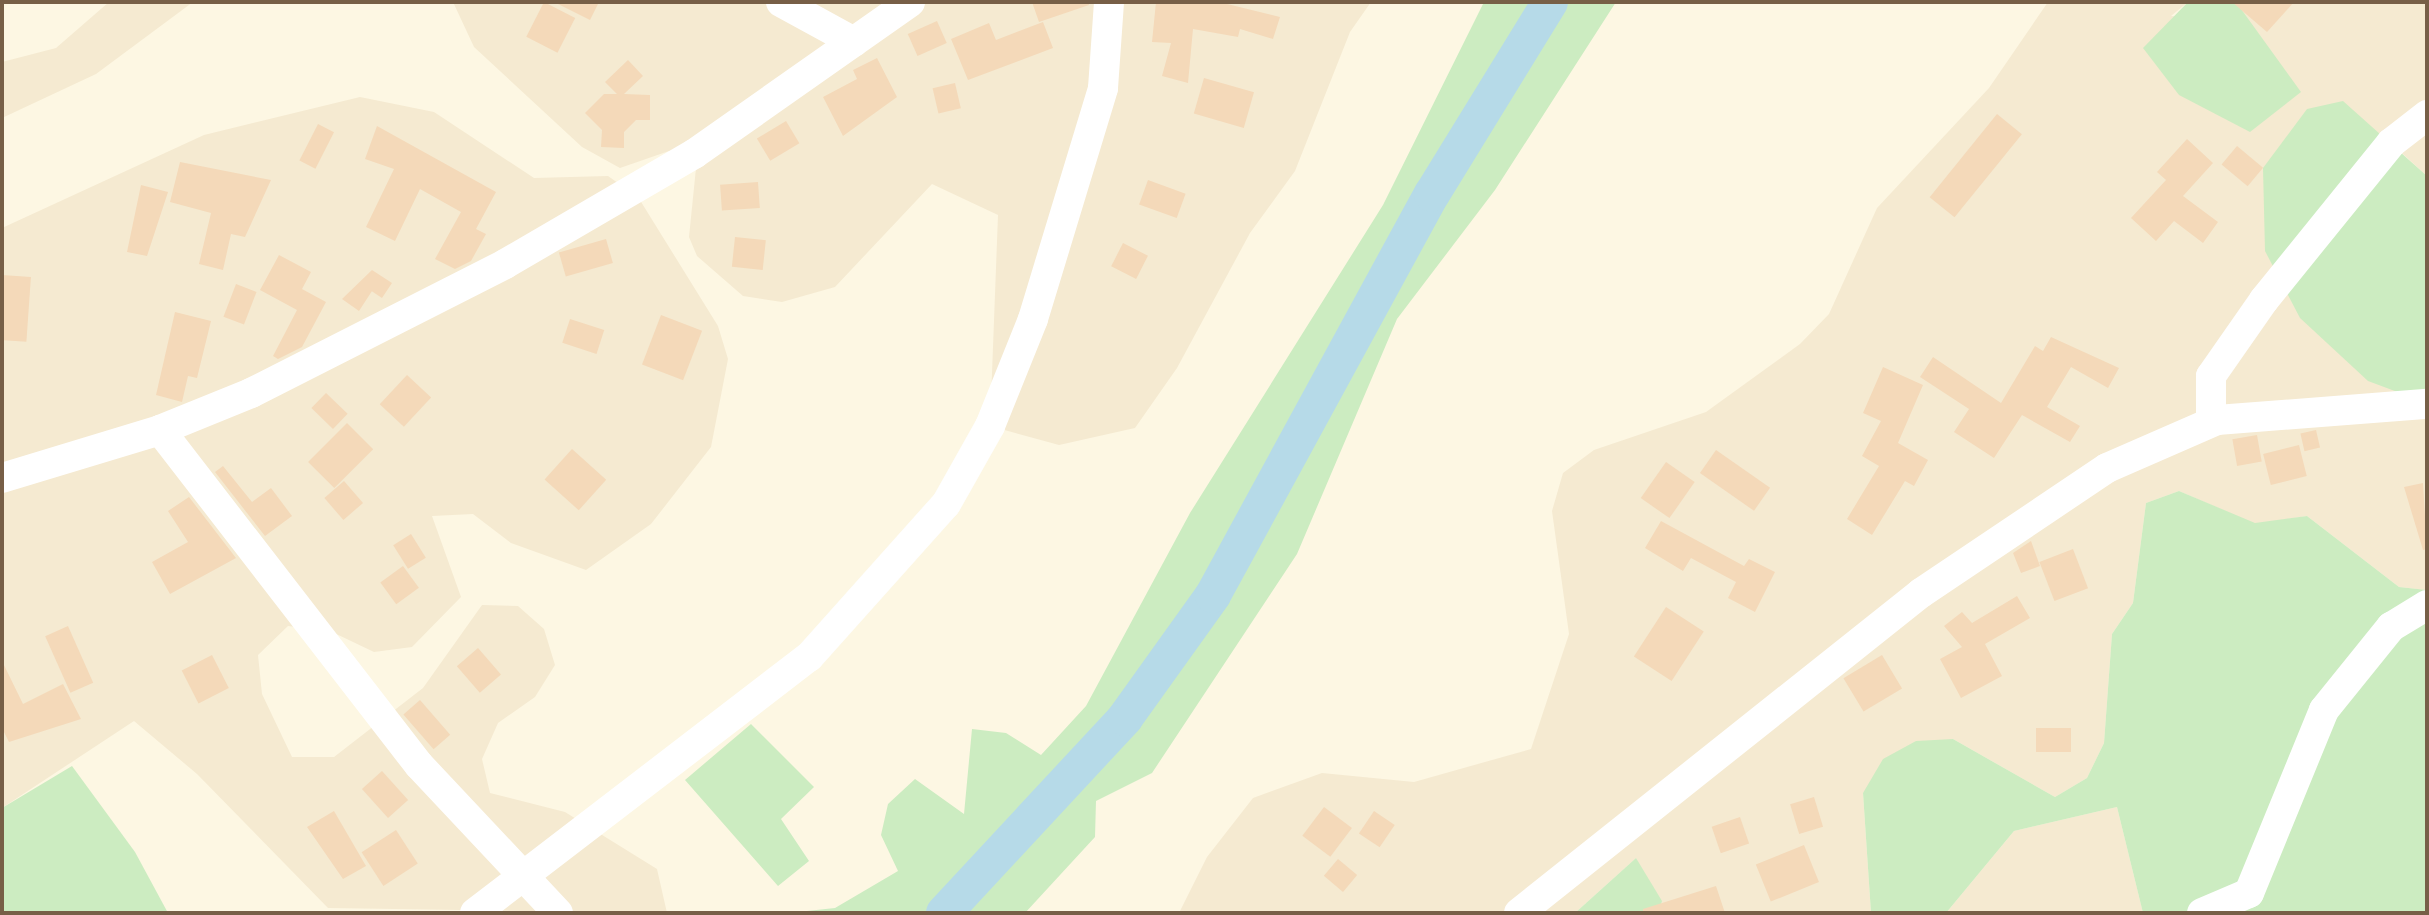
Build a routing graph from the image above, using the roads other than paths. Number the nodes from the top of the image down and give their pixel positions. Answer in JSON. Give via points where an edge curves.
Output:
{"nodes":[{"id":1,"x":781,"y":2,"type":"edge"},
{"id":2,"x":910,"y":2,"type":"edge"},
{"id":3,"x":1109,"y":2,"type":"edge"},
{"id":4,"x":854,"y":42,"type":"junction"},
{"id":5,"x":2427,"y":115,"type":"edge"},
{"id":6,"x":2427,"y":404,"type":"edge"},
{"id":7,"x":2211,"y":422,"type":"junction"},
{"id":8,"x":160,"y":430,"type":"junction"},
{"id":9,"x":2,"y":478,"type":"edge"},
{"id":10,"x":2427,"y":605,"type":"edge"},
{"id":11,"x":525,"y":874,"type":"junction"},
{"id":12,"x":475,"y":913,"type":"edge"},
{"id":13,"x":558,"y":913,"type":"edge"},
{"id":14,"x":1519,"y":913,"type":"edge"},
{"id":15,"x":2202,"y":913,"type":"edge"}],
"edges":[{"from":1,"to":4,"type":"street"},
{"from":2,"to":4,"type":"street"},
{"from":3,"to":11,"type":"street","via":[[1103,88],[1033,319],[990,426],[946,504],[809,657]]},
{"from":4,"to":8,"type":"street","via":[[603,211],[251,393]]},
{"from":5,"to":7,"type":"street","via":[[2391,143],[2264,300],[2211,376]]},
{"from":6,"to":7,"type":"street"},
{"from":7,"to":14,"type":"street","via":[[2107,468],[1921,593]]},
{"from":8,"to":9,"type":"street"},
{"from":8,"to":11,"type":"street","via":[[419,765]]},
{"from":10,"to":15,"type":"street","via":[[2391,627],[2324,710],[2249,893]]},
{"from":11,"to":12,"type":"street"},
{"from":11,"to":13,"type":"street"}]}
